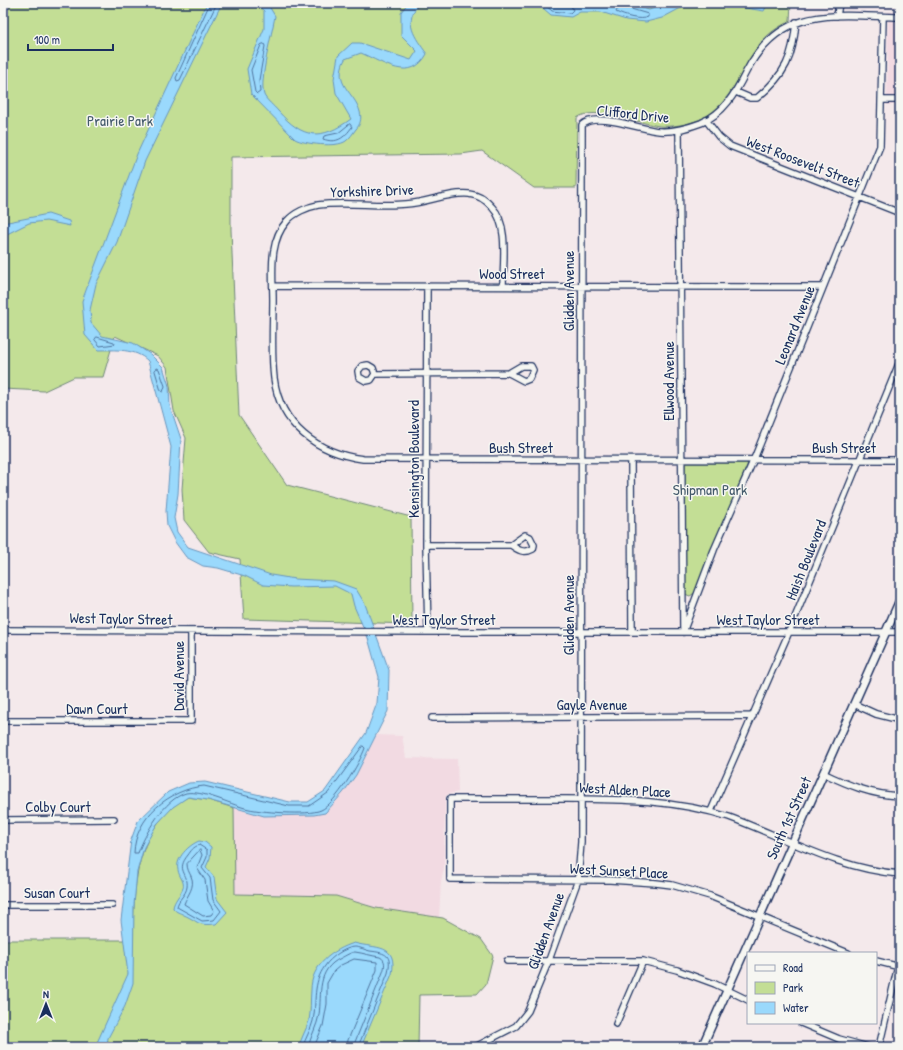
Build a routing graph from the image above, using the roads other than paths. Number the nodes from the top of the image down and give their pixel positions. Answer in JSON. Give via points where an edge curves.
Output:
{"nodes":[{"id":1,"x":839,"y":3,"type":"edge"},
{"id":2,"x":836,"y":16,"type":"junction"},
{"id":3,"x":883,"y":17,"type":"junction"},
{"id":4,"x":900,"y":17,"type":"edge"},
{"id":5,"x":796,"y":22,"type":"junction"},
{"id":6,"x":736,"y":92,"type":"junction"},
{"id":7,"x":882,"y":100,"type":"junction"},
{"id":8,"x":900,"y":100,"type":"edge"},
{"id":9,"x":706,"y":120,"type":"junction"},
{"id":10,"x":679,"y":130,"type":"junction"},
{"id":11,"x":581,"y":143,"type":"joint"},
{"id":12,"x":860,"y":197,"type":"junction"},
{"id":13,"x":900,"y":213,"type":"edge"},
{"id":14,"x":273,"y":286,"type":"junction"},
{"id":15,"x":427,"y":286,"type":"junction"},
{"id":16,"x":503,"y":286,"type":"junction"},
{"id":17,"x":581,"y":286,"type":"junction"},
{"id":18,"x":680,"y":287,"type":"junction"},
{"id":19,"x":822,"y":288,"type":"junction"},
{"id":20,"x":900,"y":361,"type":"edge"},
{"id":21,"x":509,"y":373,"type":"dead end"},
{"id":22,"x":375,"y":374,"type":"dead end"},
{"id":23,"x":426,"y":374,"type":"junction"},
{"id":24,"x":427,"y":459,"type":"junction"},
{"id":25,"x":754,"y":459,"type":"junction"},
{"id":26,"x":582,"y":460,"type":"junction"},
{"id":27,"x":631,"y":460,"type":"junction"},
{"id":28,"x":681,"y":460,"type":"junction"},
{"id":29,"x":860,"y":460,"type":"junction"},
{"id":30,"x":900,"y":460,"type":"edge"},
{"id":31,"x":426,"y":545,"type":"junction"},
{"id":32,"x":511,"y":545,"type":"dead end"},
{"id":33,"x":900,"y":600,"type":"edge"},
{"id":34,"x":3,"y":630,"type":"edge"},
{"id":35,"x":582,"y":631,"type":"junction"},
{"id":36,"x":191,"y":632,"type":"junction"},
{"id":37,"x":428,"y":632,"type":"junction"},
{"id":38,"x":632,"y":632,"type":"junction"},
{"id":39,"x":683,"y":632,"type":"junction"},
{"id":40,"x":789,"y":632,"type":"junction"},
{"id":41,"x":886,"y":632,"type":"junction"},
{"id":42,"x":900,"y":632,"type":"edge"},
{"id":43,"x":854,"y":704,"type":"junction"},
{"id":44,"x":752,"y":716,"type":"junction"},
{"id":45,"x":432,"y":718,"type":"dead end"},
{"id":46,"x":581,"y":718,"type":"junction"},
{"id":47,"x":900,"y":720,"type":"edge"},
{"id":48,"x":3,"y":721,"type":"edge"},
{"id":49,"x":191,"y":721,"type":"joint"},
{"id":50,"x":823,"y":773,"type":"junction"},
{"id":51,"x":900,"y":796,"type":"edge"},
{"id":52,"x":450,"y":799,"type":"joint"},
{"id":53,"x":581,"y":799,"type":"junction"},
{"id":54,"x":711,"y":811,"type":"junction"},
{"id":55,"x":114,"y":819,"type":"dead end"},
{"id":56,"x":3,"y":820,"type":"edge"},
{"id":57,"x":792,"y":844,"type":"junction"},
{"id":58,"x":900,"y":874,"type":"edge"},
{"id":59,"x":578,"y":880,"type":"junction"},
{"id":60,"x":3,"y":905,"type":"edge"},
{"id":61,"x":112,"y":905,"type":"dead end"},
{"id":62,"x":760,"y":917,"type":"junction"},
{"id":63,"x":846,"y":952,"type":"edge"},
{"id":64,"x":507,"y":960,"type":"dead end"},
{"id":65,"x":549,"y":960,"type":"junction"},
{"id":66,"x":643,"y":961,"type":"junction"},
{"id":67,"x":877,"y":961,"type":"edge"},
{"id":68,"x":899,"y":966,"type":"edge"},
{"id":69,"x":727,"y":990,"type":"junction"},
{"id":70,"x":747,"y":1000,"type":"edge"},
{"id":71,"x":616,"y":1024,"type":"dead end"},
{"id":72,"x":803,"y":1024,"type":"edge"},
{"id":73,"x":475,"y":1047,"type":"edge"},
{"id":74,"x":702,"y":1047,"type":"edge"},
{"id":75,"x":868,"y":1047,"type":"edge"},
{"id":76,"x":880,"y":1047,"type":"edge"}],
"edges":[{"from":1,"to":2,"type":"street"},
{"from":2,"to":3,"type":"street"},
{"from":2,"to":5,"type":"street"},
{"from":3,"to":4,"type":"street"},
{"from":3,"to":7,"type":"street","name":"Leonard Avenue"},
{"from":5,"to":6,"type":"street","name":"Clifford Drive","via":[[770,39],[759,51]]},
{"from":5,"to":6,"type":"street","via":[[791,57],[778,79],[758,98],[750,98]]},
{"from":6,"to":9,"type":"street","name":"Clifford Drive","via":[[727,104]]},
{"from":7,"to":8,"type":"street"},
{"from":7,"to":12,"type":"street","name":"Leonard Avenue","via":[[880,146]]},
{"from":9,"to":10,"type":"street","name":"Clifford Drive"},
{"from":9,"to":12,"type":"street","name":"West Roosevelt Street","via":[[730,146]]},
{"from":10,"to":11,"type":"street","name":"Clifford Drive","via":[[654,130],[632,124],[593,121],[582,125]]},
{"from":10,"to":18,"type":"street","name":"Ellwood Avenue"},
{"from":11,"to":17,"type":"street","name":"Glidden Avenue"},
{"from":12,"to":13,"type":"street","name":"West Roosevelt Street"},
{"from":12,"to":19,"type":"street","name":"Leonard Avenue"},
{"from":14,"to":15,"type":"street","name":"Wood Street"},
{"from":14,"to":16,"type":"street","name":"Yorkshire Drive","via":[[276,239],[286,222],[299,212],[318,205],[393,206],[464,194],[476,196],[487,202],[500,220]]},
{"from":14,"to":24,"type":"street","name":"Bush Street","via":[[275,383],[282,405],[298,429],[319,446],[344,456],[363,459]]},
{"from":15,"to":16,"type":"street","name":"Wood Street"},
{"from":15,"to":23,"type":"street","name":"Kensington Boulevard"},
{"from":16,"to":17,"type":"street","name":"Wood Street"},
{"from":17,"to":18,"type":"street","name":"Wood Street"},
{"from":17,"to":26,"type":"street","name":"Glidden Avenue"},
{"from":18,"to":19,"type":"street","name":"Wood Street"},
{"from":18,"to":28,"type":"street","name":"Ellwood Avenue"},
{"from":19,"to":25,"type":"street","name":"Leonard Avenue"},
{"from":20,"to":29,"type":"street","name":"Haish Boulevard"},
{"from":21,"to":23,"type":"street"},
{"from":22,"to":23,"type":"street"},
{"from":23,"to":24,"type":"street","name":"Kensington Boulevard"},
{"from":24,"to":26,"type":"street","name":"Bush Street"},
{"from":24,"to":31,"type":"street","name":"Kensington Boulevard"},
{"from":25,"to":28,"type":"street","name":"Bush Street"},
{"from":25,"to":29,"type":"street","name":"Bush Street"},
{"from":25,"to":39,"type":"street","name":"Leonard Avenue","via":[[714,550]]},
{"from":26,"to":27,"type":"street","name":"Bush Street"},
{"from":26,"to":35,"type":"street","name":"Glidden Avenue"},
{"from":27,"to":28,"type":"street","name":"Bush Street"},
{"from":27,"to":38,"type":"street"},
{"from":28,"to":39,"type":"street","name":"Ellwood Avenue"},
{"from":29,"to":30,"type":"street","name":"Bush Street"},
{"from":29,"to":40,"type":"street","name":"Haish Boulevard"},
{"from":31,"to":32,"type":"street"},
{"from":31,"to":37,"type":"street","name":"Kensington Boulevard"},
{"from":33,"to":41,"type":"street","name":"South 1st Street"},
{"from":34,"to":36,"type":"street","name":"West Taylor Street"},
{"from":35,"to":37,"type":"street","name":"West Taylor Street"},
{"from":35,"to":38,"type":"street","name":"West Taylor Street"},
{"from":35,"to":46,"type":"street","name":"Glidden Avenue"},
{"from":36,"to":37,"type":"street","name":"West Taylor Street"},
{"from":36,"to":49,"type":"street","name":"David Avenue"},
{"from":38,"to":39,"type":"street","name":"West Taylor Street"},
{"from":39,"to":40,"type":"street","name":"West Taylor Street"},
{"from":40,"to":41,"type":"street","name":"West Taylor Street"},
{"from":40,"to":44,"type":"street","name":"Haish Boulevard"},
{"from":41,"to":42,"type":"street","name":"West Taylor Street"},
{"from":41,"to":43,"type":"street","name":"South 1st Street"},
{"from":43,"to":47,"type":"street","via":[[876,714]]},
{"from":43,"to":50,"type":"street","name":"South 1st Street"},
{"from":44,"to":46,"type":"street","name":"Gayle Avenue"},
{"from":44,"to":54,"type":"street","name":"Haish Boulevard"},
{"from":45,"to":46,"type":"street","name":"Gayle Avenue"},
{"from":46,"to":53,"type":"street","name":"Glidden Avenue"},
{"from":48,"to":49,"type":"street","name":"Dawn Court"},
{"from":50,"to":51,"type":"street","via":[[860,789]]},
{"from":50,"to":57,"type":"street","name":"South 1st Street"},
{"from":52,"to":53,"type":"street","name":"West Alden Place"},
{"from":52,"to":59,"type":"street","name":"West Sunset Place","via":[[450,879]]},
{"from":53,"to":54,"type":"street","name":"West Alden Place","via":[[645,801]]},
{"from":53,"to":59,"type":"street","name":"Glidden Avenue"},
{"from":54,"to":57,"type":"street","name":"West Alden Place"},
{"from":55,"to":56,"type":"street","name":"Colby Court"},
{"from":57,"to":58,"type":"street","name":"West Alden Place","via":[[846,865]]},
{"from":57,"to":62,"type":"street","name":"South 1st Street"},
{"from":59,"to":62,"type":"street","name":"West Sunset Place","via":[[638,881],[672,886],[710,896]]},
{"from":59,"to":65,"type":"street","name":"Glidden Avenue"},
{"from":60,"to":61,"type":"street","name":"Susan Court"},
{"from":62,"to":63,"type":"street","name":"West Sunset Place"},
{"from":62,"to":69,"type":"street","name":"South 1st Street"},
{"from":64,"to":65,"type":"street"},
{"from":65,"to":66,"type":"street"},
{"from":65,"to":73,"type":"street","name":"Glidden Avenue","via":[[528,1012],[519,1024],[507,1033]]},
{"from":66,"to":69,"type":"street","via":[[677,970]]},
{"from":66,"to":71,"type":"street"},
{"from":67,"to":68,"type":"street"},
{"from":68,"to":76,"type":"street"},
{"from":69,"to":70,"type":"street"},
{"from":69,"to":74,"type":"street","name":"South 1st Street"},
{"from":72,"to":75,"type":"street","via":[[839,1039]]}]}
